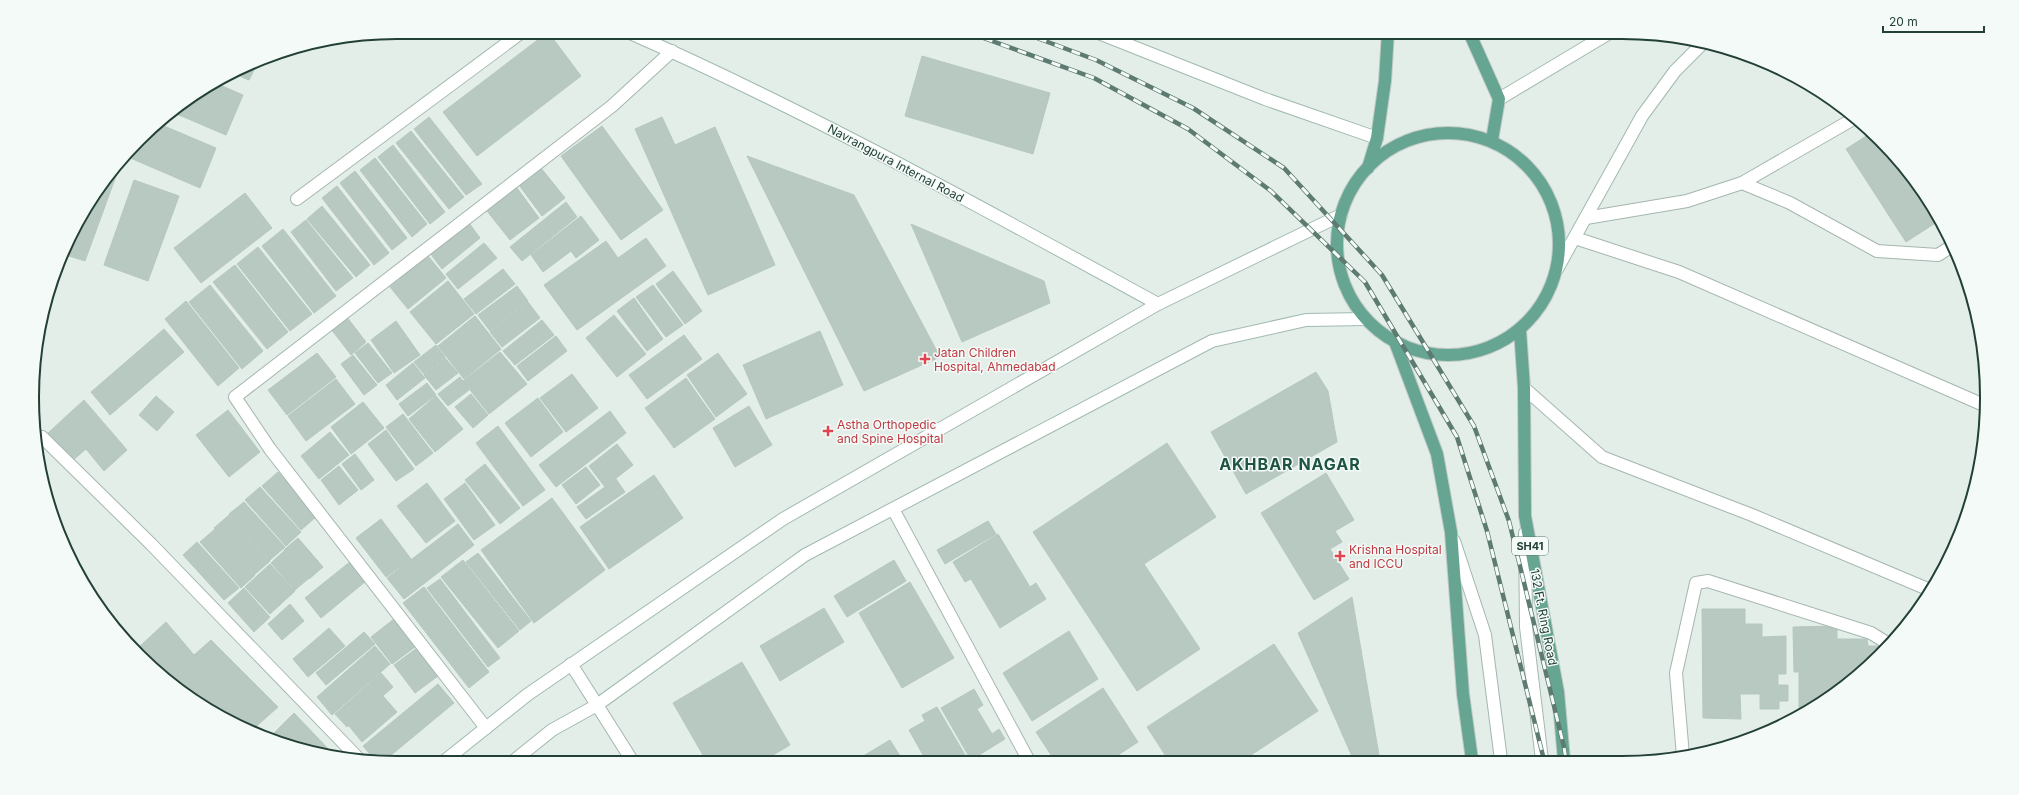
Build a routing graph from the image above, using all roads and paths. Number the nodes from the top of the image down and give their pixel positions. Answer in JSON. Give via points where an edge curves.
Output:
{"nodes":[{"id":1,"x":513,"y":39,"type":"edge"},
{"id":2,"x":644,"y":39,"type":"edge"},
{"id":3,"x":1114,"y":39,"type":"edge"},
{"id":4,"x":1388,"y":39,"type":"edge"},
{"id":5,"x":1471,"y":39,"type":"edge"},
{"id":6,"x":1599,"y":39,"type":"edge"},
{"id":7,"x":1698,"y":48,"type":"edge"},
{"id":8,"x":672,"y":51,"type":"junction"},
{"id":9,"x":1499,"y":99,"type":"junction"},
{"id":10,"x":1850,"y":121,"type":"edge"},
{"id":11,"x":1377,"y":138,"type":"junction"},
{"id":12,"x":1492,"y":140,"type":"junction"},
{"id":13,"x":1368,"y":168,"type":"junction"},
{"id":14,"x":1742,"y":183,"type":"junction"},
{"id":15,"x":297,"y":199,"type":"dead end"},
{"id":16,"x":1341,"y":216,"type":"junction"},
{"id":17,"x":1586,"y":218,"type":"junction"},
{"id":18,"x":1575,"y":238,"type":"junction"},
{"id":19,"x":1948,"y":249,"type":"edge"},
{"id":20,"x":1557,"y":269,"type":"junction"},
{"id":21,"x":1158,"y":304,"type":"junction"},
{"id":22,"x":1365,"y":319,"type":"junction"},
{"id":23,"x":1520,"y":330,"type":"junction"},
{"id":24,"x":1395,"y":342,"type":"junction"},
{"id":25,"x":1524,"y":388,"type":"junction"},
{"id":26,"x":1980,"y":403,"type":"edge"},
{"id":27,"x":41,"y":437,"type":"edge"},
{"id":28,"x":893,"y":509,"type":"junction"},
{"id":29,"x":1525,"y":516,"type":"junction"},
{"id":30,"x":1451,"y":532,"type":"junction"},
{"id":31,"x":1925,"y":588,"type":"edge"},
{"id":32,"x":1884,"y":641,"type":"edge"},
{"id":33,"x":571,"y":664,"type":"junction"},
{"id":34,"x":597,"y":704,"type":"junction"},
{"id":35,"x":486,"y":728,"type":"junction"},
{"id":36,"x":1683,"y":750,"type":"edge"},
{"id":37,"x":353,"y":753,"type":"edge"},
{"id":38,"x":451,"y":756,"type":"edge"},
{"id":39,"x":520,"y":756,"type":"edge"},
{"id":40,"x":629,"y":756,"type":"edge"},
{"id":41,"x":1026,"y":756,"type":"edge"},
{"id":42,"x":1471,"y":756,"type":"edge"},
{"id":43,"x":1500,"y":756,"type":"edge"},
{"id":44,"x":1542,"y":756,"type":"edge"},
{"id":45,"x":1564,"y":756,"type":"edge"}],
"edges":[{"from":1,"to":15,"type":"street"},
{"from":2,"to":8,"type":"street","name":"Navrangpura Internal Road"},
{"from":3,"to":11,"type":"street","via":[[1265,99]]},
{"from":4,"to":11,"type":"main road","via":[[1386,81]]},
{"from":5,"to":9,"type":"main road"},
{"from":6,"to":9,"type":"street"},
{"from":7,"to":17,"type":"street","via":[[1674,71],[1642,116]]},
{"from":8,"to":21,"type":"street","name":"Navrangpura Internal Road","via":[[854,140]]},
{"from":8,"to":35,"type":"street","via":[[612,106],[235,397],[270,449]]},
{"from":9,"to":12,"type":"main road"},
{"from":10,"to":14,"type":"street"},
{"from":11,"to":13,"type":"main road"},
{"from":12,"to":13,"type":"main road","via":[[1462,134],[1427,135],[1395,146]]},
{"from":12,"to":20,"type":"main road","via":[[1528,166],[1549,196],[1559,232]]},
{"from":13,"to":16,"type":"main road","via":[[1352,190]]},
{"from":14,"to":17,"type":"street","via":[[1687,200]]},
{"from":14,"to":19,"type":"street","via":[[1790,203],[1877,250],[1938,255]]},
{"from":16,"to":21,"type":"street"},
{"from":16,"to":22,"type":"main road","via":[[1338,252],[1344,280],[1346,288]]},
{"from":17,"to":18,"type":"street"},
{"from":18,"to":20,"type":"street"},
{"from":18,"to":26,"type":"street","via":[[1679,272]]},
{"from":20,"to":23,"type":"main road","via":[[1544,303]]},
{"from":21,"to":33,"type":"street","via":[[783,518]]},
{"from":22,"to":24,"type":"main road"},
{"from":22,"to":28,"type":"street","via":[[1306,320],[1212,341]]},
{"from":23,"to":24,"type":"main road","via":[[1492,347],[1460,356],[1426,354]]},
{"from":23,"to":25,"type":"main road","name":"132 Ft. Ring Road","number":"SH41"},
{"from":24,"to":30,"type":"main road","via":[[1437,454]]},
{"from":25,"to":29,"type":"main road","name":"132 Ft. Ring Road","number":"SH41"},
{"from":25,"to":31,"type":"street","via":[[1602,457],[1752,515]]},
{"from":27,"to":37,"type":"street","via":[[146,539]]},
{"from":28,"to":34,"type":"street","via":[[805,555]]},
{"from":28,"to":41,"type":"street"},
{"from":29,"to":44,"type":"street","via":[[1526,627]]},
{"from":29,"to":45,"type":"main road","name":"132 Ft. Ring Road","number":"SH41","via":[[1558,692]]},
{"from":30,"to":42,"type":"main road","via":[[1463,694]]},
{"from":30,"to":43,"type":"street","via":[[1485,636]]},
{"from":32,"to":36,"type":"street","via":[[1871,633],[1708,581],[1696,583],[1676,673]]},
{"from":33,"to":34,"type":"street"},
{"from":33,"to":35,"type":"street"},
{"from":34,"to":39,"type":"street","via":[[552,730]]},
{"from":34,"to":40,"type":"street"},
{"from":35,"to":38,"type":"street"}]}
